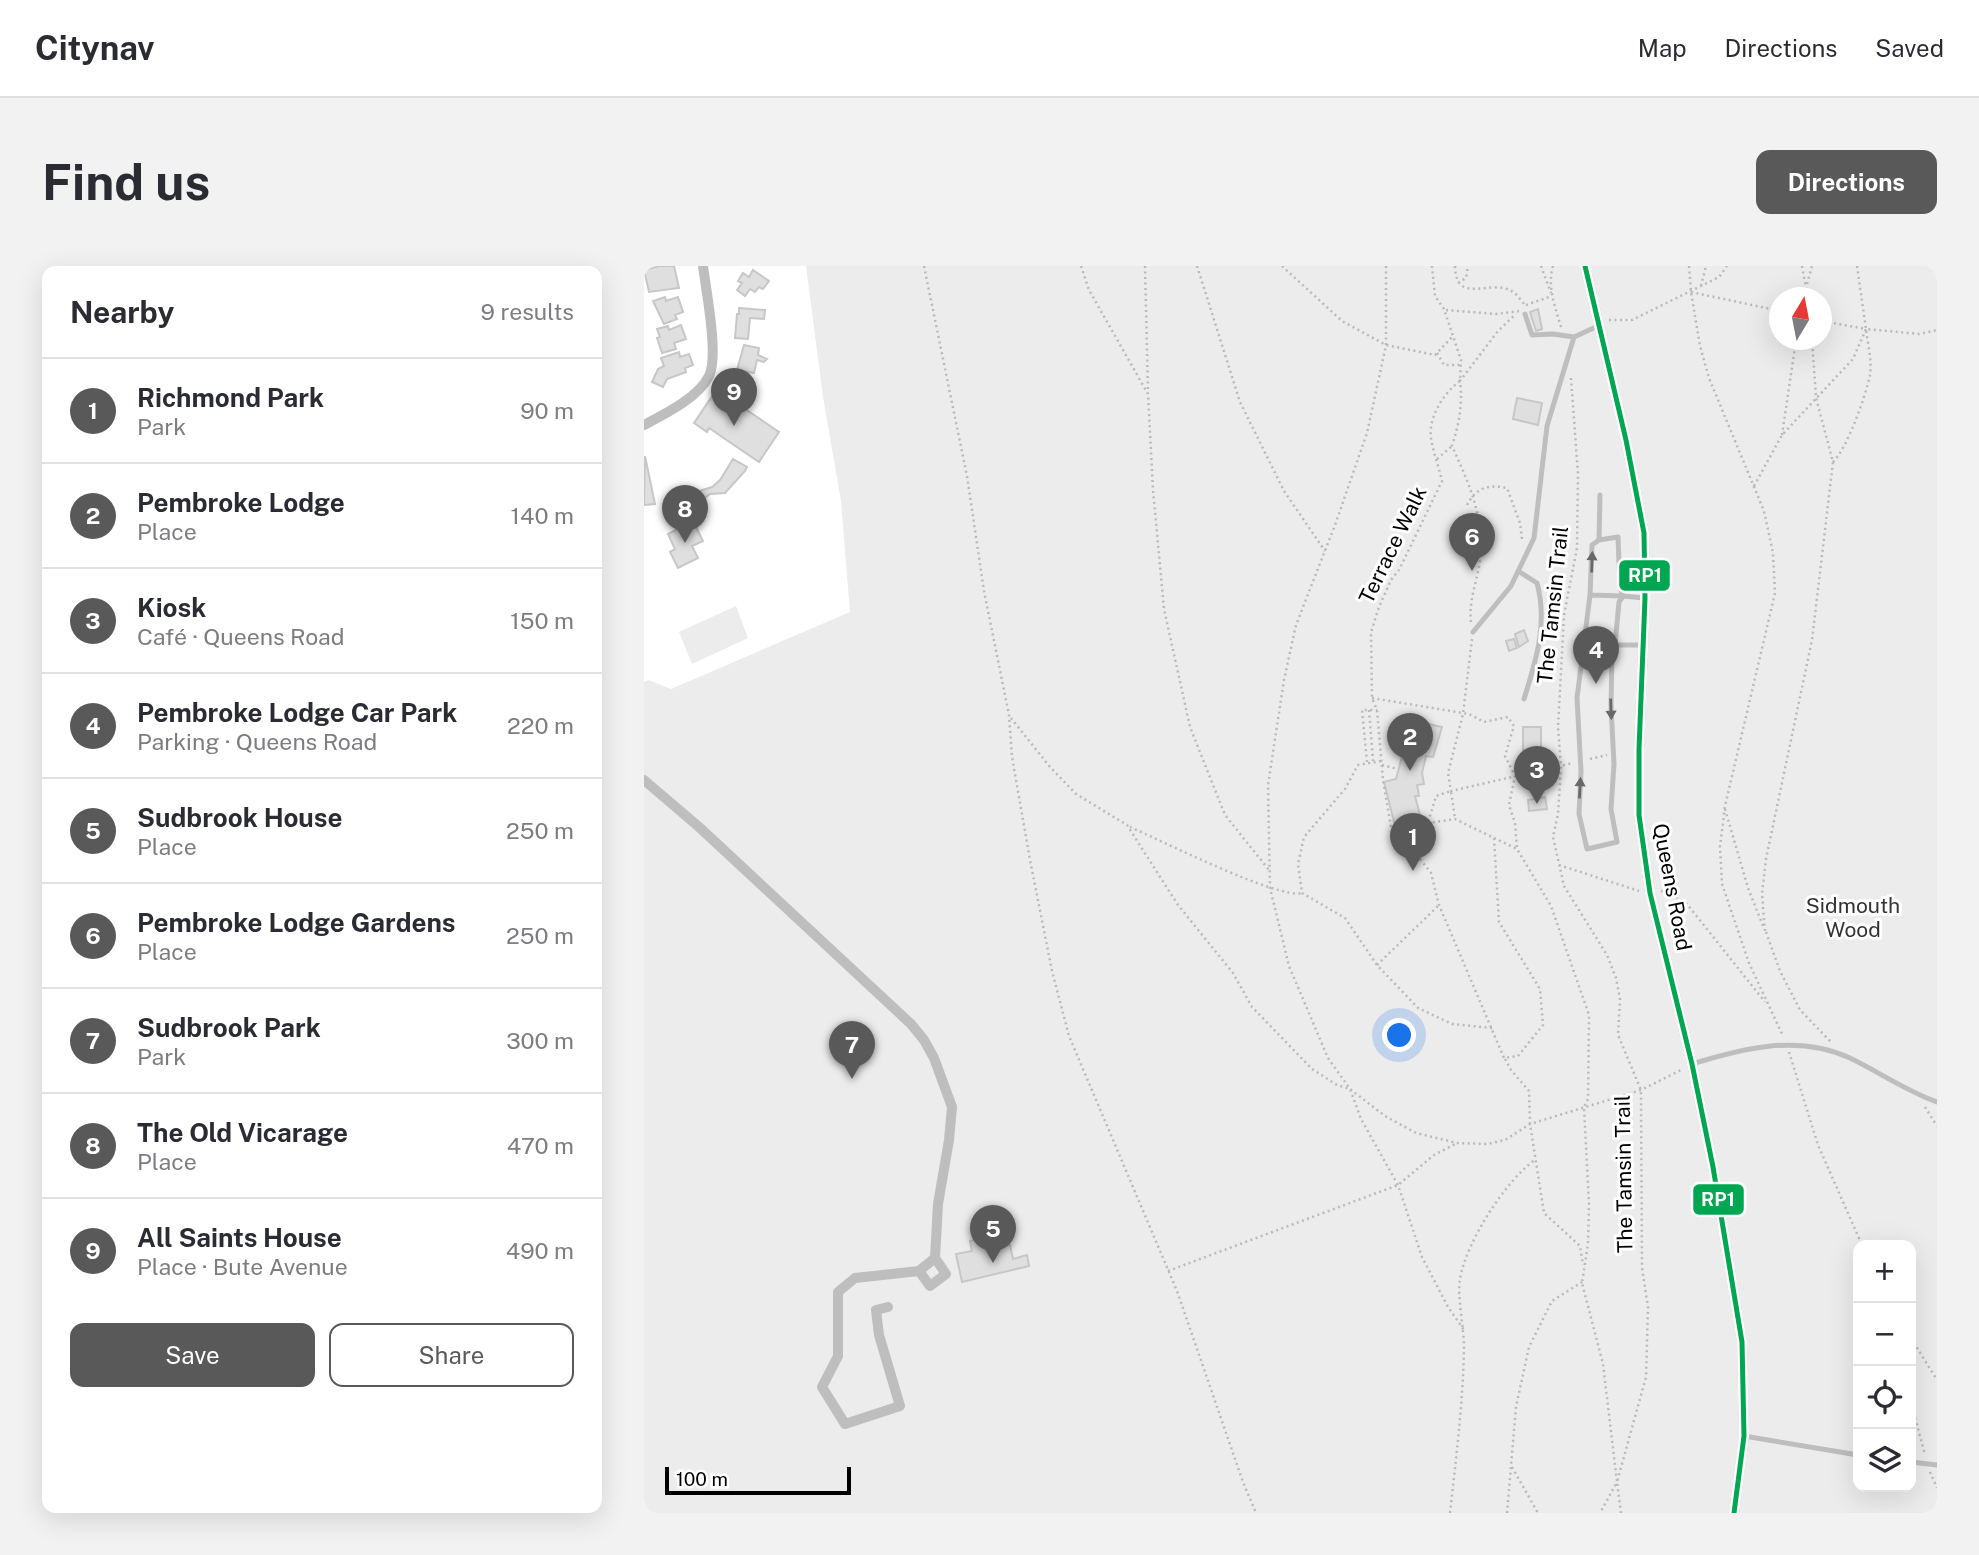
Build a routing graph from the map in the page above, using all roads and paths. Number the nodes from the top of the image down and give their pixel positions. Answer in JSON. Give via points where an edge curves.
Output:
{"nodes":[{"id":1,"x":703,"y":266,"type":"edge"},
{"id":2,"x":924,"y":266,"type":"edge"},
{"id":3,"x":1081,"y":266,"type":"edge"},
{"id":4,"x":1145,"y":266,"type":"edge"},
{"id":5,"x":1197,"y":266,"type":"edge"},
{"id":6,"x":1282,"y":266,"type":"edge"},
{"id":7,"x":1385,"y":266,"type":"edge"},
{"id":8,"x":1432,"y":266,"type":"edge"},
{"id":9,"x":1455,"y":266,"type":"edge"},
{"id":10,"x":1468,"y":266,"type":"edge"},
{"id":11,"x":1542,"y":266,"type":"edge"},
{"id":12,"x":1553,"y":266,"type":"edge"},
{"id":13,"x":1586,"y":266,"type":"edge"},
{"id":14,"x":1689,"y":266,"type":"edge"},
{"id":15,"x":1706,"y":266,"type":"edge"},
{"id":16,"x":1727,"y":266,"type":"edge"},
{"id":17,"x":1802,"y":266,"type":"edge"},
{"id":18,"x":1812,"y":266,"type":"edge"},
{"id":19,"x":1857,"y":266,"type":"edge"},
{"id":20,"x":1458,"y":283,"type":"junction"},
{"id":21,"x":1702,"y":286,"type":"junction"},
{"id":22,"x":1806,"y":287,"type":"edge"},
{"id":23,"x":1806,"y":287,"type":"edge"},
{"id":24,"x":1691,"y":292,"type":"junction"},
{"id":25,"x":1552,"y":296,"type":"junction"},
{"id":26,"x":1525,"y":305,"type":"junction"},
{"id":27,"x":1444,"y":309,"type":"junction"},
{"id":28,"x":1769,"y":309,"type":"edge"},
{"id":29,"x":1525,"y":314,"type":"dead end"},
{"id":30,"x":1832,"y":323,"type":"edge"},
{"id":31,"x":1598,"y":326,"type":"junction"},
{"id":32,"x":1866,"y":329,"type":"junction"},
{"id":33,"x":1937,"y":330,"type":"edge"},
{"id":34,"x":1452,"y":336,"type":"junction"},
{"id":35,"x":1564,"y":336,"type":"junction"},
{"id":36,"x":1574,"y":337,"type":"junction"},
{"id":37,"x":1386,"y":345,"type":"junction"},
{"id":38,"x":1795,"y":350,"type":"edge"},
{"id":39,"x":1813,"y":350,"type":"edge"},
{"id":40,"x":1437,"y":353,"type":"junction"},
{"id":41,"x":1570,"y":357,"type":"junction"},
{"id":42,"x":1461,"y":365,"type":"junction"},
{"id":43,"x":1148,"y":394,"type":"junction"},
{"id":44,"x":1816,"y":398,"type":"junction"},
{"id":45,"x":644,"y":425,"type":"edge"},
{"id":46,"x":1782,"y":435,"type":"junction"},
{"id":47,"x":1452,"y":446,"type":"dead end"},
{"id":48,"x":1437,"y":459,"type":"junction"},
{"id":49,"x":1833,"y":462,"type":"junction"},
{"id":50,"x":1754,"y":486,"type":"junction"},
{"id":51,"x":1600,"y":495,"type":"dead end"},
{"id":52,"x":1467,"y":505,"type":"dead end"},
{"id":53,"x":1599,"y":541,"type":"junction"},
{"id":54,"x":1325,"y":551,"type":"junction"},
{"id":55,"x":1525,"y":557,"type":"junction"},
{"id":56,"x":1518,"y":571,"type":"junction"},
{"id":57,"x":1590,"y":595,"type":"junction"},
{"id":58,"x":1623,"y":596,"type":"junction"},
{"id":59,"x":1645,"y":598,"type":"junction"},
{"id":60,"x":1473,"y":632,"type":"dead end"},
{"id":61,"x":1615,"y":645,"type":"junction"},
{"id":62,"x":1643,"y":645,"type":"junction"},
{"id":63,"x":1372,"y":698,"type":"junction"},
{"id":64,"x":1524,"y":699,"type":"dead end"},
{"id":65,"x":1369,"y":710,"type":"junction"},
{"id":66,"x":1377,"y":710,"type":"junction"},
{"id":67,"x":1009,"y":715,"type":"junction"},
{"id":68,"x":1373,"y":761,"type":"junction"},
{"id":69,"x":1367,"y":762,"type":"junction"},
{"id":70,"x":1381,"y":763,"type":"junction"},
{"id":71,"x":1398,"y":769,"type":"dead end"},
{"id":72,"x":644,"y":780,"type":"edge"},
{"id":73,"x":1725,"y":806,"type":"junction"},
{"id":74,"x":1455,"y":819,"type":"junction"},
{"id":75,"x":1427,"y":823,"type":"junction"},
{"id":76,"x":1127,"y":825,"type":"junction"},
{"id":77,"x":1400,"y":832,"type":"junction"},
{"id":78,"x":1494,"y":838,"type":"junction"},
{"id":79,"x":1517,"y":849,"type":"junction"},
{"id":80,"x":1559,"y":864,"type":"junction"},
{"id":81,"x":1269,"y":870,"type":"junction"},
{"id":82,"x":1270,"y":888,"type":"junction"},
{"id":83,"x":1302,"y":893,"type":"junction"},
{"id":84,"x":1650,"y":893,"type":"junction"},
{"id":85,"x":1439,"y":905,"type":"junction"},
{"id":86,"x":1765,"y":931,"type":"junction"},
{"id":87,"x":1377,"y":965,"type":"junction"},
{"id":88,"x":1768,"y":1004,"type":"junction"},
{"id":89,"x":1492,"y":1028,"type":"junction"},
{"id":90,"x":1787,"y":1044,"type":"junction"},
{"id":91,"x":1846,"y":1056,"type":"junction"},
{"id":92,"x":1504,"y":1058,"type":"junction"},
{"id":93,"x":1692,"y":1064,"type":"junction"},
{"id":94,"x":1350,"y":1088,"type":"junction"},
{"id":95,"x":1641,"y":1090,"type":"junction"},
{"id":96,"x":1919,"y":1095,"type":"junction"},
{"id":97,"x":1937,"y":1102,"type":"edge"},
{"id":98,"x":1584,"y":1107,"type":"junction"},
{"id":99,"x":1530,"y":1124,"type":"junction"},
{"id":100,"x":1937,"y":1126,"type":"edge"},
{"id":101,"x":1457,"y":1143,"type":"junction"},
{"id":102,"x":1536,"y":1159,"type":"junction"},
{"id":103,"x":1398,"y":1185,"type":"junction"},
{"id":104,"x":1860,"y":1240,"type":"edge"},
{"id":105,"x":935,"y":1258,"type":"junction"},
{"id":106,"x":919,"y":1271,"type":"junction"},
{"id":107,"x":1168,"y":1271,"type":"junction"},
{"id":108,"x":1582,"y":1283,"type":"junction"},
{"id":109,"x":888,"y":1307,"type":"dead end"},
{"id":110,"x":1464,"y":1330,"type":"junction"},
{"id":111,"x":1916,"y":1346,"type":"edge"},
{"id":112,"x":1937,"y":1380,"type":"edge"},
{"id":113,"x":1916,"y":1421,"type":"edge"},
{"id":114,"x":1744,"y":1436,"type":"junction"},
{"id":115,"x":1853,"y":1454,"type":"edge"},
{"id":116,"x":1916,"y":1463,"type":"edge"},
{"id":117,"x":1510,"y":1465,"type":"junction"},
{"id":118,"x":1928,"y":1465,"type":"junction"},
{"id":119,"x":1937,"y":1465,"type":"edge"},
{"id":120,"x":1617,"y":1482,"type":"junction"},
{"id":121,"x":1937,"y":1488,"type":"edge"},
{"id":122,"x":1256,"y":1513,"type":"edge"},
{"id":123,"x":1450,"y":1513,"type":"edge"},
{"id":124,"x":1507,"y":1513,"type":"edge"},
{"id":125,"x":1538,"y":1513,"type":"edge"},
{"id":126,"x":1600,"y":1513,"type":"edge"},
{"id":127,"x":1620,"y":1513,"type":"edge"},
{"id":128,"x":1734,"y":1513,"type":"edge"}],
"edges":[{"from":1,"to":45,"type":"street","via":[[713,359],[709,376],[684,404]]},
{"from":2,"to":67,"type":"path"},
{"from":3,"to":43,"type":"path","via":[[1089,290]]},
{"from":4,"to":43,"type":"path"},
{"from":5,"to":54,"type":"path","via":[[1240,402],[1284,491]]},
{"from":6,"to":37,"type":"path","via":[[1342,321]]},
{"from":7,"to":37,"type":"path"},
{"from":8,"to":27,"type":"path","via":[[1435,296]]},
{"from":9,"to":20,"type":"path"},
{"from":10,"to":20,"type":"path","via":[[1466,278]]},
{"from":11,"to":25,"type":"path"},
{"from":12,"to":25,"type":"path"},
{"from":13,"to":31,"type":"street","name":"Queens Road"},
{"from":14,"to":24,"type":"path"},
{"from":15,"to":21,"type":"path"},
{"from":16,"to":21,"type":"path","via":[[1719,277]]},
{"from":17,"to":22,"type":"path"},
{"from":18,"to":23,"type":"path"},
{"from":19,"to":32,"type":"path"},
{"from":20,"to":26,"type":"path","via":[[1465,288],[1503,288],[1514,292]]},
{"from":21,"to":24,"type":"path"},
{"from":24,"to":28,"type":"path"},
{"from":24,"to":31,"type":"path","via":[[1632,320],[1611,320]]},
{"from":24,"to":50,"type":"path","via":[[1709,378]]},
{"from":25,"to":26,"type":"path"},
{"from":25,"to":35,"type":"path"},
{"from":26,"to":27,"type":"path","via":[[1519,312],[1496,314]]},
{"from":27,"to":34,"type":"path"},
{"from":29,"to":35,"type":"lane","via":[[1532,335]]},
{"from":30,"to":32,"type":"path"},
{"from":31,"to":36,"type":"lane"},
{"from":31,"to":59,"type":"street","name":"Queens Road","via":[[1644,533]]},
{"from":32,"to":33,"type":"path","via":[[1919,334]]},
{"from":32,"to":44,"type":"path","via":[[1853,359]]},
{"from":32,"to":49,"type":"path","via":[[1870,374],[1854,423]]},
{"from":34,"to":40,"type":"path"},
{"from":34,"to":42,"type":"path"},
{"from":35,"to":36,"type":"lane"},
{"from":36,"to":41,"type":"lane"},
{"from":37,"to":40,"type":"path"},
{"from":37,"to":54,"type":"path","via":[[1367,433]]},
{"from":38,"to":46,"type":"path"},
{"from":39,"to":44,"type":"path"},
{"from":40,"to":42,"type":"path","via":[[1444,365]]},
{"from":41,"to":55,"type":"lane","via":[[1547,426],[1534,538]]},
{"from":41,"to":80,"type":"path","name":"The Tamsin Trail","via":[[1578,474],[1577,548],[1564,615],[1558,727],[1561,767],[1553,837]]},
{"from":42,"to":48,"type":"path","name":"Terrace Walk","via":[[1460,381],[1444,395],[1432,424],[1430,437]]},
{"from":43,"to":81,"type":"path","via":[[1164,609],[1190,727],[1225,815]]},
{"from":44,"to":46,"type":"path"},
{"from":44,"to":49,"type":"path"},
{"from":46,"to":50,"type":"path"},
{"from":47,"to":48,"type":"path"},
{"from":48,"to":63,"type":"path","name":"Terrace Walk","via":[[1442,481],[1378,607],[1371,632]]},
{"from":49,"to":86,"type":"path","via":[[1812,640],[1766,859],[1762,894]]},
{"from":50,"to":73,"type":"path","via":[[1773,553],[1775,593]]},
{"from":51,"to":53,"type":"lane"},
{"from":52,"to":55,"type":"path","via":[[1481,489],[1507,488],[1520,523]]},
{"from":57,"to":53,"type":"lane","one_way":true,"via":[[1592,545]]},
{"from":53,"to":58,"type":"lane","via":[[1618,537]]},
{"from":54,"to":81,"type":"path","via":[[1296,625],[1284,680],[1268,785]]},
{"from":55,"to":56,"type":"lane"},
{"from":56,"to":60,"type":"lane"},
{"from":56,"to":64,"type":"lane","via":[[1537,583],[1542,602],[1540,647]]},
{"from":57,"to":58,"type":"lane"},
{"from":61,"to":57,"type":"lane","one_way":true,"via":[[1611,809],[1617,842],[1587,849],[1579,814],[1577,698]]},
{"from":58,"to":59,"type":"lane"},
{"from":58,"to":61,"type":"lane"},
{"from":59,"to":62,"type":"street","name":"Queens Road"},
{"from":61,"to":62,"type":"lane"},
{"from":62,"to":84,"type":"street","name":"Queens Road","via":[[1640,815]]},
{"from":63,"to":66,"type":"path","name":"Terrace Walk"},
{"from":63,"to":79,"type":"path","via":[[1469,714],[1484,722],[1508,717],[1514,726],[1505,755],[1515,776],[1509,805]]},
{"from":65,"to":66,"type":"path"},
{"from":65,"to":68,"type":"path"},
{"from":65,"to":69,"type":"path","via":[[1362,710]]},
{"from":66,"to":70,"type":"path","name":"Terrace Walk"},
{"from":67,"to":76,"type":"path","via":[[1076,794]]},
{"from":67,"to":107,"type":"path","via":[[1030,860],[1069,1036]]},
{"from":68,"to":69,"type":"path"},
{"from":68,"to":70,"type":"path"},
{"from":69,"to":83,"type":"path","via":[[1358,765],[1345,789],[1304,837],[1298,864]]},
{"from":70,"to":71,"type":"path"},
{"from":70,"to":77,"type":"path","name":"Terrace Walk","via":[[1391,827]]},
{"from":72,"to":105,"type":"street","via":[[924,1040],[952,1107]]},
{"from":73,"to":86,"type":"path"},
{"from":73,"to":88,"type":"path","via":[[1722,884]]},
{"from":74,"to":75,"type":"path"},
{"from":74,"to":75,"type":"path","via":[[1451,791],[1436,796]]},
{"from":74,"to":78,"type":"path"},
{"from":75,"to":77,"type":"path"},
{"from":76,"to":82,"type":"path"},
{"from":76,"to":94,"type":"path","via":[[1178,905],[1233,973],[1252,1007],[1312,1069]]},
{"from":77,"to":85,"type":"path","via":[[1431,873]]},
{"from":78,"to":79,"type":"path"},
{"from":78,"to":92,"type":"path","via":[[1499,922],[1540,989],[1543,1025],[1518,1056]]},
{"from":79,"to":98,"type":"path","via":[[1550,906],[1589,1015],[1588,1099]]},
{"from":80,"to":84,"type":"path"},
{"from":80,"to":95,"type":"path","name":"The Tamsin Trail","via":[[1564,886],[1612,967],[1620,999],[1618,1035]]},
{"from":81,"to":82,"type":"path"},
{"from":82,"to":83,"type":"path"},
{"from":82,"to":94,"type":"path","via":[[1290,966],[1328,1058]]},
{"from":83,"to":87,"type":"path","via":[[1345,918]]},
{"from":84,"to":88,"type":"path","via":[[1670,893],[1687,904]]},
{"from":84,"to":93,"type":"street","name":"Queens Road"},
{"from":85,"to":87,"type":"path"},
{"from":85,"to":89,"type":"path"},
{"from":86,"to":91,"type":"path","via":[[1800,1010]]},
{"from":87,"to":89,"type":"path","via":[[1418,1009],[1452,1024]]},
{"from":88,"to":90,"type":"path"},
{"from":89,"to":92,"type":"path"},
{"from":90,"to":91,"type":"lane"},
{"from":90,"to":93,"type":"lane","via":[[1757,1046]]},
{"from":90,"to":104,"type":"path","via":[[1818,1145]]},
{"from":91,"to":96,"type":"lane"},
{"from":92,"to":99,"type":"path","via":[[1529,1091]]},
{"from":93,"to":95,"type":"path"},
{"from":93,"to":114,"type":"street","name":"Queens Road","via":[[1742,1342]]},
{"from":94,"to":101,"type":"path","via":[[1416,1133]]},
{"from":94,"to":103,"type":"path","via":[[1361,1119]]},
{"from":95,"to":98,"type":"path"},
{"from":95,"to":120,"type":"path","name":"The Tamsin Trail","via":[[1646,1377]]},
{"from":96,"to":97,"type":"lane"},
{"from":96,"to":100,"type":"path"},
{"from":98,"to":99,"type":"path"},
{"from":98,"to":108,"type":"path","via":[[1589,1205]]},
{"from":99,"to":101,"type":"path","via":[[1505,1140]]},
{"from":99,"to":102,"type":"path"},
{"from":101,"to":103,"type":"path","via":[[1434,1155]]},
{"from":102,"to":108,"type":"path","via":[[1544,1213],[1580,1246]]},
{"from":102,"to":110,"type":"path","via":[[1520,1170],[1473,1242],[1460,1280]]},
{"from":103,"to":107,"type":"path"},
{"from":103,"to":110,"type":"path","via":[[1422,1257]]},
{"from":105,"to":106,"type":"street"},
{"from":105,"to":106,"type":"street","via":[[946,1274],[930,1286]]},
{"from":106,"to":109,"type":"street","via":[[855,1279],[838,1292],[838,1356],[822,1387],[845,1424],[900,1406],[876,1310]]},
{"from":107,"to":122,"type":"path"},
{"from":108,"to":117,"type":"path","via":[[1552,1301],[1529,1347]]},
{"from":108,"to":120,"type":"path","via":[[1603,1364]]},
{"from":110,"to":123,"type":"path","via":[[1461,1421]]},
{"from":111,"to":112,"type":"path"},
{"from":113,"to":118,"type":"path"},
{"from":114,"to":115,"type":"lane"},
{"from":114,"to":128,"type":"street","name":"Queens Road"},
{"from":116,"to":118,"type":"lane"},
{"from":117,"to":124,"type":"path"},
{"from":117,"to":125,"type":"path"},
{"from":118,"to":119,"type":"lane"},
{"from":118,"to":121,"type":"path"},
{"from":120,"to":126,"type":"path"},
{"from":120,"to":127,"type":"path","name":"The Tamsin Trail"}]}
